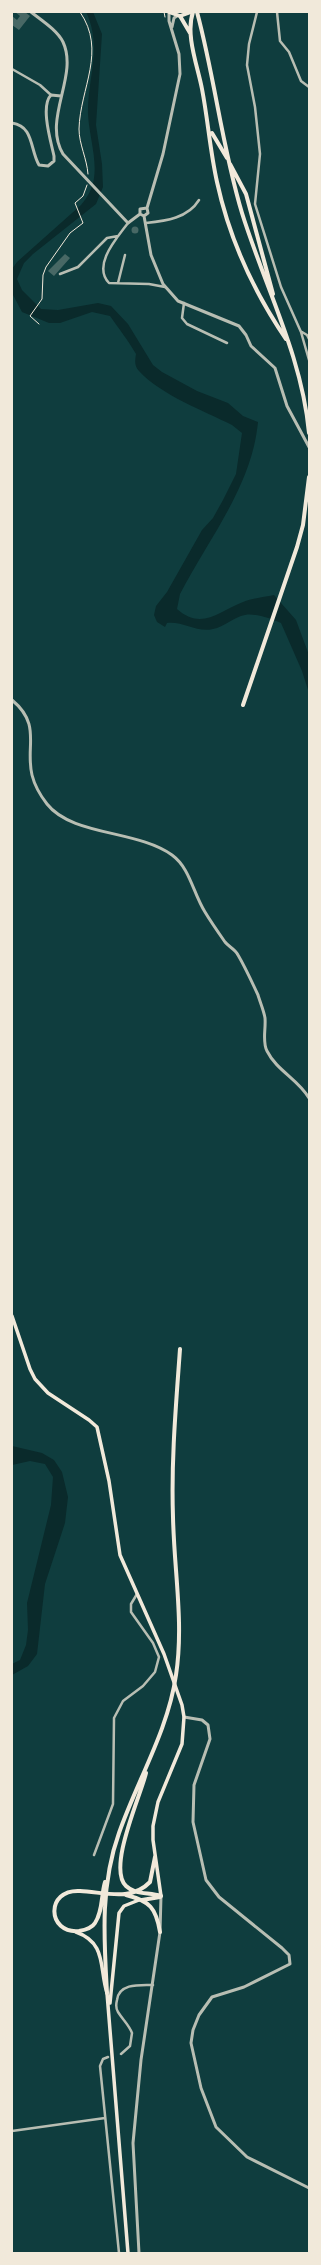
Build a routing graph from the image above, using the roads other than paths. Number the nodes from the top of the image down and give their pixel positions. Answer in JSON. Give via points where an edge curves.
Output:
{"nodes":[{"id":1,"x":31,"y":12,"type":"edge"},
{"id":2,"x":169,"y":12,"type":"edge"},
{"id":3,"x":192,"y":12,"type":"edge"},
{"id":4,"x":197,"y":12,"type":"edge"},
{"id":5,"x":257,"y":12,"type":"edge"},
{"id":6,"x":276,"y":12,"type":"edge"},
{"id":7,"x":179,"y":16,"type":"junction"},
{"id":8,"x":172,"y":29,"type":"junction"},
{"id":9,"x":192,"y":39,"type":"junction"},
{"id":10,"x":12,"y":68,"type":"edge"},
{"id":11,"x":309,"y":88,"type":"edge"},
{"id":12,"x":51,"y":95,"type":"junction"},
{"id":13,"x":61,"y":96,"type":"junction"},
{"id":14,"x":12,"y":123,"type":"edge"},
{"id":15,"x":210,"y":129,"type":"junction"},
{"id":16,"x":199,"y":200,"type":"dead end"},
{"id":17,"x":147,"y":208,"type":"junction"},
{"id":18,"x":140,"y":214,"type":"junction"},
{"id":19,"x":144,"y":216,"type":"junction"},
{"id":20,"x":128,"y":223,"type":"junction"},
{"id":21,"x":146,"y":223,"type":"junction"},
{"id":22,"x":118,"y":236,"type":"junction"},
{"id":23,"x":125,"y":255,"type":"dead end"},
{"id":24,"x":60,"y":274,"type":"dead end"},
{"id":25,"x":118,"y":283,"type":"junction"},
{"id":26,"x":165,"y":287,"type":"junction"},
{"id":27,"x":184,"y":304,"type":"junction"},
{"id":28,"x":279,"y":315,"type":"junction"},
{"id":29,"x":301,"y":332,"type":"junction"},
{"id":30,"x":309,"y":339,"type":"edge"},
{"id":31,"x":227,"y":343,"type":"dead end"},
{"id":32,"x":290,"y":344,"type":"junction"},
{"id":33,"x":309,"y":360,"type":"edge"},
{"id":34,"x":309,"y":434,"type":"edge"},
{"id":35,"x":309,"y":447,"type":"edge"},
{"id":36,"x":309,"y":477,"type":"edge"},
{"id":37,"x":12,"y":700,"type":"edge"},
{"id":38,"x":243,"y":705,"type":"dead end"},
{"id":39,"x":309,"y":1098,"type":"edge"},
{"id":40,"x":12,"y":1316,"type":"edge"},
{"id":41,"x":180,"y":1349,"type":"dead end"},
{"id":42,"x":138,"y":1594,"type":"junction"},
{"id":43,"x":184,"y":1717,"type":"junction"},
{"id":44,"x":148,"y":1761,"type":"junction"},
{"id":45,"x":94,"y":1855,"type":"dead end"},
{"id":46,"x":155,"y":1857,"type":"junction"},
{"id":47,"x":108,"y":1872,"type":"junction"},
{"id":48,"x":137,"y":1892,"type":"junction"},
{"id":49,"x":123,"y":1895,"type":"junction"},
{"id":50,"x":160,"y":1896,"type":"junction"},
{"id":51,"x":139,"y":1900,"type":"junction"},
{"id":52,"x":74,"y":1931,"type":"junction"},
{"id":53,"x":160,"y":1932,"type":"junction"},
{"id":54,"x":153,"y":1985,"type":"junction"},
{"id":55,"x":107,"y":1993,"type":"junction"},
{"id":56,"x":109,"y":2014,"type":"junction"},
{"id":57,"x":121,"y":2054,"type":"dead end"},
{"id":58,"x":108,"y":2057,"type":"dead end"},
{"id":59,"x":105,"y":2118,"type":"junction"},
{"id":60,"x":12,"y":2131,"type":"edge"},
{"id":61,"x":309,"y":2188,"type":"edge"},
{"id":62,"x":119,"y":2253,"type":"edge"},
{"id":63,"x":128,"y":2253,"type":"edge"},
{"id":64,"x":139,"y":2253,"type":"edge"}],
"edges":[{"from":1,"to":13,"type":"street","via":[[62,41],[67,68]]},
{"from":2,"to":7,"type":"main road"},
{"from":2,"to":8,"type":"street"},
{"from":3,"to":7,"type":"main road"},
{"from":3,"to":9,"type":"highway"},
{"from":4,"to":28,"type":"highway","via":[[242,214]]},
{"from":5,"to":29,"type":"street","via":[[247,65],[260,154],[255,204],[281,287]]},
{"from":6,"to":11,"type":"street","via":[[280,41],[289,52],[301,81]]},
{"from":7,"to":8,"type":"street","via":[[174,18]]},
{"from":7,"to":9,"type":"highway","via":[[188,27]]},
{"from":8,"to":17,"type":"street","via":[[179,54],[180,74],[163,154]]},
{"from":9,"to":15,"type":"highway"},
{"from":10,"to":12,"type":"street"},
{"from":12,"to":13,"type":"street"},
{"from":12,"to":14,"type":"street","via":[[46,107],[54,161],[48,166],[38,165],[27,132],[23,127]]},
{"from":13,"to":20,"type":"street","via":[[57,139],[61,150]]},
{"from":15,"to":28,"type":"highway","via":[[238,175],[252,213]]},
{"from":15,"to":32,"type":"highway","via":[[217,181],[232,234],[270,316]]},
{"from":16,"to":21,"type":"street","via":[[194,209],[185,214]]},
{"from":17,"to":18,"type":"street","via":[[142,208]]},
{"from":17,"to":19,"type":"street","via":[[148,213]]},
{"from":18,"to":19,"type":"street"},
{"from":18,"to":20,"type":"street"},
{"from":19,"to":21,"type":"street"},
{"from":20,"to":22,"type":"street"},
{"from":21,"to":26,"type":"street","via":[[151,255]]},
{"from":22,"to":24,"type":"street","via":[[107,238],[78,267]]},
{"from":22,"to":25,"type":"street","via":[[110,248],[102,272],[109,283]]},
{"from":23,"to":25,"type":"street"},
{"from":25,"to":26,"type":"street"},
{"from":26,"to":27,"type":"street"},
{"from":27,"to":31,"type":"street","via":[[182,318],[187,324]]},
{"from":27,"to":35,"type":"street","via":[[239,326],[246,334],[250,346],[275,368],[287,406]]},
{"from":28,"to":32,"type":"highway"},
{"from":29,"to":30,"type":"street"},
{"from":29,"to":33,"type":"street"},
{"from":32,"to":34,"type":"highway","via":[[307,409]]},
{"from":36,"to":38,"type":"highway","via":[[297,547]]},
{"from":37,"to":39,"type":"street","via":[[26,715],[32,739],[31,774],[37,790],[49,806],[62,816],[78,823],[101,831],[124,834],[161,848],[182,864],[204,911],[226,943],[237,953],[257,994],[265,1017],[266,1049],[279,1068],[303,1087]]},
{"from":40,"to":42,"type":"main road","via":[[30,1369],[43,1388],[97,1428],[109,1482],[120,1555]]},
{"from":41,"to":44,"type":"highway","via":[[172,1492],[179,1647],[176,1677],[167,1714]]},
{"from":42,"to":43,"type":"main road","via":[[164,1654]]},
{"from":42,"to":45,"type":"street","via":[[131,1604],[130,1612],[153,1642],[159,1657],[155,1672],[143,1686],[124,1701],[114,1718],[113,1804]]},
{"from":43,"to":46,"type":"main road","via":[[180,1750],[154,1818]]},
{"from":43,"to":61,"type":"street","via":[[205,1723],[210,1739],[194,1785],[193,1822],[206,1880],[219,1897],[289,1955],[290,1964],[244,1987],[212,1997],[199,2015],[193,2030],[191,2043],[194,2063],[216,2127],[247,2157]]},
{"from":44,"to":47,"type":"highway","via":[[119,1834]]},
{"from":44,"to":48,"type":"highway","via":[[120,1864],[124,1884]]},
{"from":46,"to":48,"type":"highway","via":[[150,1882]]},
{"from":46,"to":50,"type":"main road"},
{"from":47,"to":52,"type":"highway","via":[[102,1891],[99,1917],[88,1929]]},
{"from":47,"to":55,"type":"highway","via":[[104,1920]]},
{"from":48,"to":49,"type":"highway"},
{"from":48,"to":50,"type":"highway"},
{"from":49,"to":51,"type":"highway"},
{"from":49,"to":52,"type":"highway","via":[[80,1891],[64,1894],[56,1902],[56,1921]]},
{"from":50,"to":51,"type":"highway"},
{"from":50,"to":53,"type":"street"},
{"from":51,"to":53,"type":"highway","via":[[154,1910]]},
{"from":51,"to":56,"type":"main road","via":[[124,1906],[118,1913]]},
{"from":52,"to":55,"type":"main road","via":[[88,1937],[97,1947]]},
{"from":53,"to":54,"type":"street"},
{"from":54,"to":57,"type":"street","via":[[135,1985],[120,1991],[117,1998],[118,2011],[132,2033],[130,2046]]},
{"from":54,"to":64,"type":"street","via":[[141,2060],[133,2143]]},
{"from":55,"to":56,"type":"main road"},
{"from":56,"to":63,"type":"main road"},
{"from":58,"to":59,"type":"street","via":[[103,2059],[100,2066]]},
{"from":59,"to":60,"type":"street"},
{"from":59,"to":62,"type":"street"}]}
